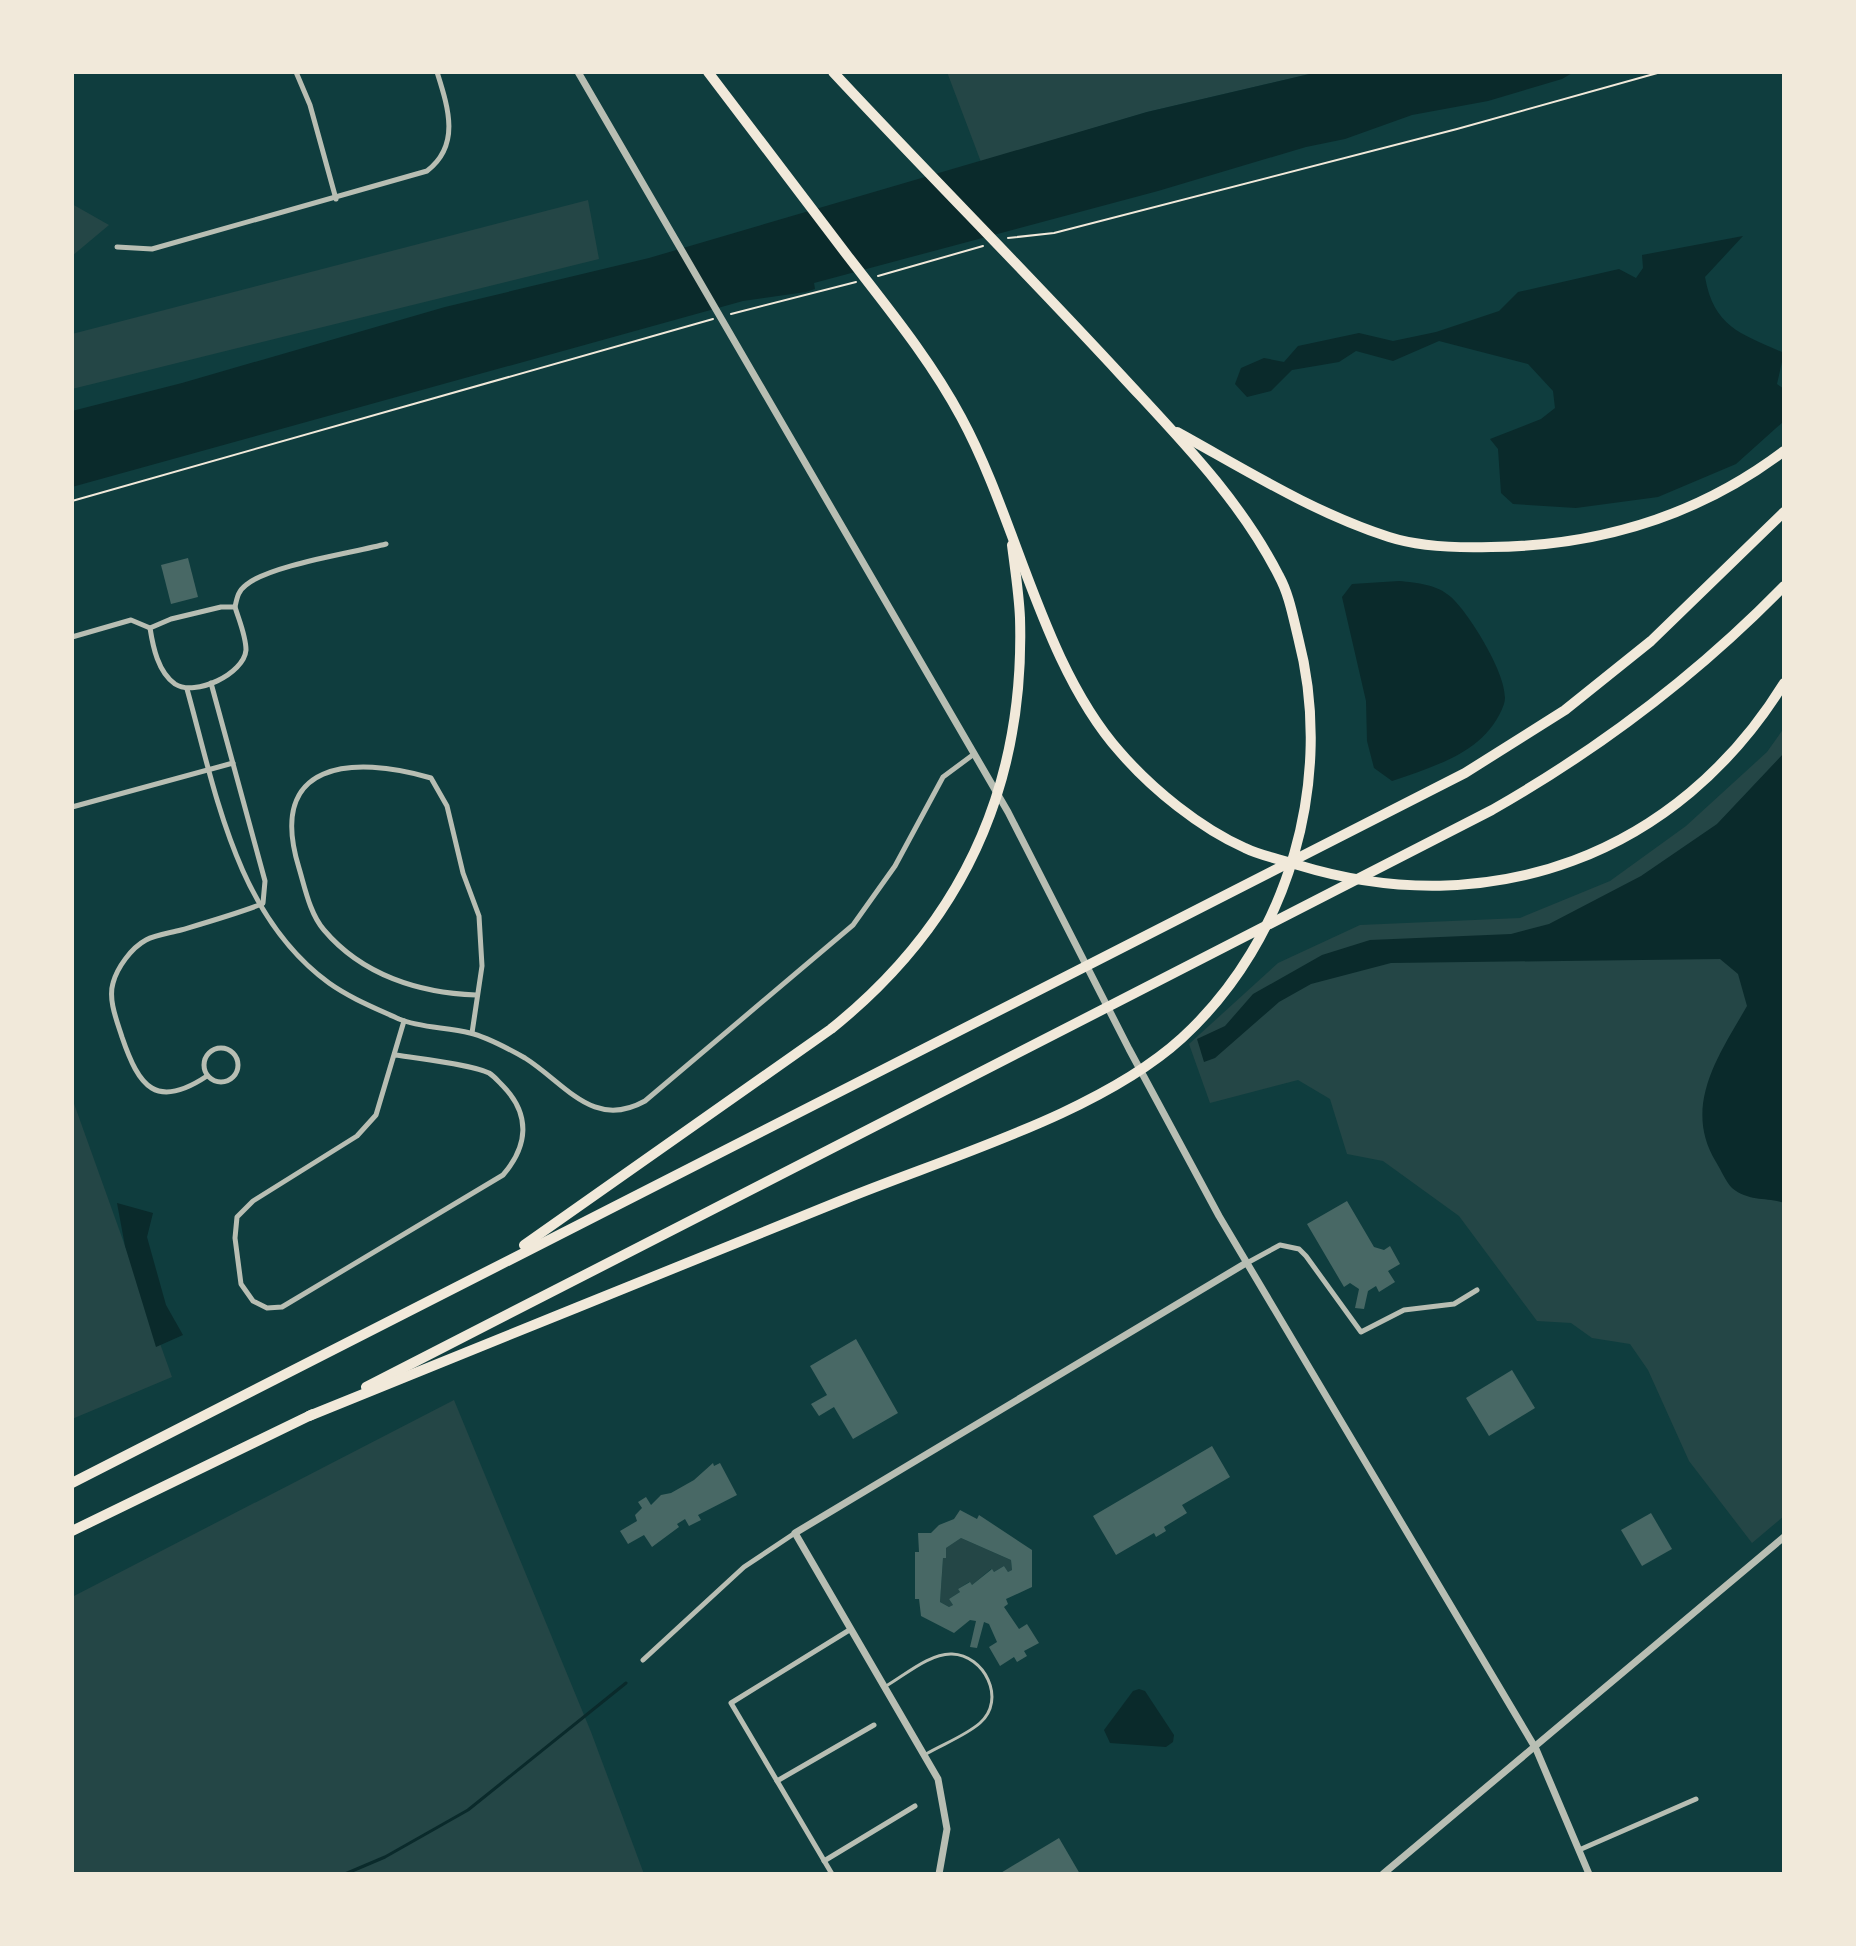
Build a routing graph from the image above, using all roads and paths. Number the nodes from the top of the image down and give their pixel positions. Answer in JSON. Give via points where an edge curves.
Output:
{"nodes":[{"id":1,"x":296,"y":72,"type":"edge"},
{"id":2,"x":437,"y":72,"type":"edge"},
{"id":3,"x":578,"y":72,"type":"edge"},
{"id":4,"x":708,"y":72,"type":"edge"},
{"id":5,"x":833,"y":72,"type":"edge"},
{"id":6,"x":336,"y":199,"type":"junction"},
{"id":7,"x":117,"y":247,"type":"dead end"},
{"id":8,"x":1169,"y":427,"type":"junction"},
{"id":9,"x":1784,"y":451,"type":"edge"},
{"id":10,"x":1784,"y":512,"type":"edge"},
{"id":11,"x":1010,"y":531,"type":"junction"},
{"id":12,"x":386,"y":544,"type":"dead end"},
{"id":13,"x":1784,"y":586,"type":"edge"},
{"id":14,"x":235,"y":607,"type":"junction"},
{"id":15,"x":150,"y":628,"type":"junction"},
{"id":16,"x":72,"y":637,"type":"edge"},
{"id":17,"x":211,"y":683,"type":"junction"},
{"id":18,"x":1784,"y":683,"type":"edge"},
{"id":19,"x":187,"y":689,"type":"junction"},
{"id":20,"x":974,"y":754,"type":"junction"},
{"id":21,"x":233,"y":763,"type":"junction"},
{"id":22,"x":210,"y":769,"type":"junction"},
{"id":23,"x":72,"y":807,"type":"edge"},
{"id":24,"x":262,"y":904,"type":"junction"},
{"id":25,"x":476,"y":995,"type":"junction"},
{"id":26,"x":404,"y":1021,"type":"junction"},
{"id":27,"x":472,"y":1033,"type":"junction"},
{"id":28,"x":396,"y":1055,"type":"junction"},
{"id":29,"x":207,"y":1076,"type":"junction"},
{"id":30,"x":1246,"y":1263,"type":"junction"},
{"id":31,"x":496,"y":1265,"type":"junction"},
{"id":32,"x":1477,"y":1290,"type":"dead end"},
{"id":33,"x":309,"y":1416,"type":"junction"},
{"id":34,"x":72,"y":1483,"type":"edge"},
{"id":35,"x":72,"y":1531,"type":"edge"},
{"id":36,"x":795,"y":1533,"type":"junction"},
{"id":37,"x":1784,"y":1537,"type":"edge"},
{"id":38,"x":852,"y":1629,"type":"junction"},
{"id":39,"x":643,"y":1660,"type":"dead end"},
{"id":40,"x":886,"y":1686,"type":"junction"},
{"id":41,"x":874,"y":1725,"type":"dead end"},
{"id":42,"x":1536,"y":1749,"type":"junction"},
{"id":43,"x":926,"y":1754,"type":"junction"},
{"id":44,"x":777,"y":1781,"type":"junction"},
{"id":45,"x":1696,"y":1799,"type":"dead end"},
{"id":46,"x":915,"y":1806,"type":"dead end"},
{"id":47,"x":1579,"y":1850,"type":"junction"},
{"id":48,"x":824,"y":1861,"type":"junction"},
{"id":49,"x":832,"y":1874,"type":"edge"},
{"id":50,"x":939,"y":1874,"type":"edge"},
{"id":51,"x":1383,"y":1874,"type":"edge"},
{"id":52,"x":1589,"y":1874,"type":"edge"}],
"edges":[{"from":1,"to":6,"type":"street"},
{"from":2,"to":6,"type":"street","via":[[450,121],[448,144],[439,160],[417,176]]},
{"from":3,"to":20,"type":"street"},
{"from":4,"to":11,"type":"highway","via":[[892,314],[959,412],[987,464]]},
{"from":5,"to":8,"type":"highway"},
{"from":6,"to":7,"type":"street","via":[[152,249]]},
{"from":8,"to":9,"type":"highway","via":[[1313,507],[1391,538],[1458,548],[1529,547],[1633,528],[1678,514],[1732,487]]},
{"from":8,"to":33,"type":"highway","via":[[1226,491],[1282,581],[1311,691],[1307,809],[1279,894],[1247,964],[1220,1000],[1179,1041],[1132,1076],[1083,1101]]},
{"from":10,"to":31,"type":"highway","via":[[1651,641],[1565,710],[1465,773]]},
{"from":11,"to":18,"type":"highway","via":[[1059,650],[1117,749],[1164,793],[1244,848],[1364,882],[1493,882],[1586,857],[1638,831],[1721,766]]},
{"from":11,"to":31,"type":"highway","via":[[1020,617],[1009,746],[981,840],[957,890],[926,935],[867,1000]]},
{"from":12,"to":14,"type":"street","via":[[269,573],[238,593]]},
{"from":13,"to":33,"type":"highway","via":[[1644,710],[1492,810]]},
{"from":14,"to":15,"type":"street"},
{"from":14,"to":17,"type":"street","via":[[246,651],[230,673]]},
{"from":15,"to":16,"type":"street","via":[[131,620]]},
{"from":15,"to":19,"type":"street","via":[[160,663],[174,683]]},
{"from":17,"to":19,"type":"street"},
{"from":17,"to":21,"type":"street"},
{"from":19,"to":22,"type":"street"},
{"from":20,"to":27,"type":"street","via":[[943,777],[895,866],[853,925],[629,1110],[594,1108],[524,1058]]},
{"from":20,"to":30,"type":"street"},
{"from":21,"to":22,"type":"street"},
{"from":21,"to":24,"type":"street","via":[[265,881]]},
{"from":22,"to":23,"type":"street"},
{"from":22,"to":24,"type":"street","via":[[248,887]]},
{"from":24,"to":26,"type":"street","via":[[302,959],[329,983]]},
{"from":24,"to":29,"type":"street","via":[[146,940],[120,966],[112,986],[115,1014],[142,1082],[167,1093],[185,1091]]},
{"from":25,"to":25,"type":"street","via":[[482,966],[479,916],[447,806],[431,778],[403,770],[336,767],[309,782],[293,807],[288,829],[310,905],[323,929],[371,969],[402,984]]},
{"from":25,"to":27,"type":"street"},
{"from":26,"to":27,"type":"street"},
{"from":26,"to":28,"type":"street"},
{"from":28,"to":28,"type":"street","via":[[376,1115],[357,1136],[253,1201],[237,1217],[241,1284],[253,1301],[267,1308],[282,1307],[503,1175],[518,1157],[525,1135],[521,1115],[490,1074]]},
{"from":29,"to":29,"type":"street","via":[[229,1081],[238,1067],[235,1056],[221,1048],[211,1051],[204,1066]]},
{"from":30,"to":32,"type":"street","via":[[1280,1245],[1299,1249],[1361,1332],[1404,1310],[1454,1304]]},
{"from":30,"to":36,"type":"street"},
{"from":30,"to":42,"type":"street"},
{"from":31,"to":34,"type":"highway"},
{"from":33,"to":35,"type":"highway"},
{"from":36,"to":38,"type":"street"},
{"from":36,"to":39,"type":"street","via":[[744,1567]]},
{"from":37,"to":42,"type":"street"},
{"from":38,"to":40,"type":"street"},
{"from":38,"to":44,"type":"street","via":[[731,1703]]},
{"from":40,"to":43,"type":"street"},
{"from":40,"to":43,"type":"lane","via":[[938,1656],[968,1657],[980,1664],[991,1689],[980,1723]]},
{"from":41,"to":44,"type":"street"},
{"from":42,"to":47,"type":"street"},
{"from":42,"to":51,"type":"street"},
{"from":43,"to":50,"type":"street","via":[[947,1816]]},
{"from":44,"to":48,"type":"street"},
{"from":45,"to":47,"type":"street"},
{"from":46,"to":48,"type":"street"},
{"from":47,"to":52,"type":"street"},
{"from":48,"to":49,"type":"street"}]}
